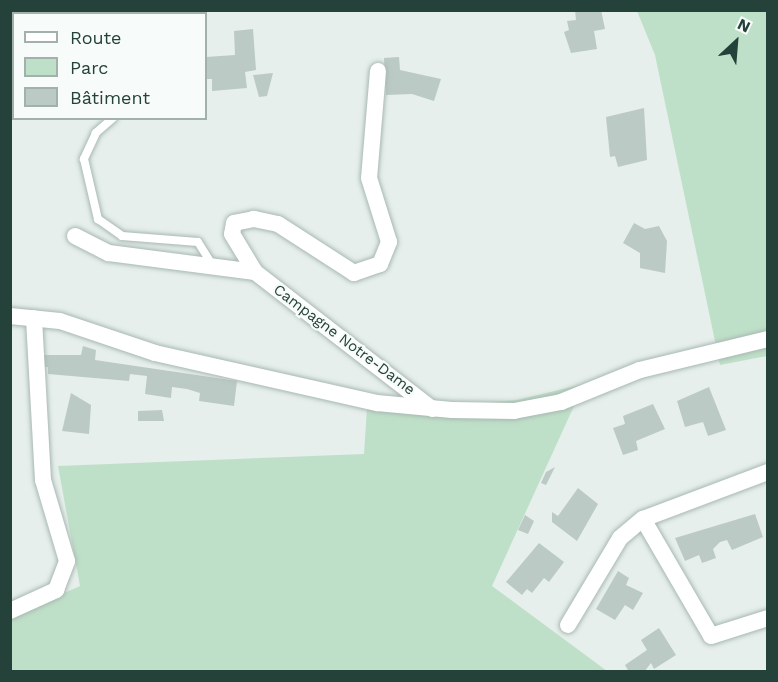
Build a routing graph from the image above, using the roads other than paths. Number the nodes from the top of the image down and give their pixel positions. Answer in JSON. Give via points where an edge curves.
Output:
{"nodes":[{"id":1,"x":378,"y":71,"type":"dead end"},
{"id":2,"x":111,"y":120,"type":"edge"},
{"id":3,"x":75,"y":236,"type":"dead end"},
{"id":4,"x":212,"y":264,"type":"junction"},
{"id":5,"x":255,"y":272,"type":"junction"},
{"id":6,"x":10,"y":316,"type":"edge"},
{"id":7,"x":34,"y":318,"type":"junction"},
{"id":8,"x":768,"y":339,"type":"edge"},
{"id":9,"x":432,"y":408,"type":"junction"},
{"id":10,"x":768,"y":472,"type":"edge"},
{"id":11,"x":643,"y":519,"type":"junction"},
{"id":12,"x":10,"y":611,"type":"edge"},
{"id":13,"x":768,"y":618,"type":"edge"},
{"id":14,"x":568,"y":625,"type":"dead end"}],
"edges":[{"from":1,"to":5,"type":"street","name":"Campagne Notre-Dame","via":[[369,178],[388,253],[380,264],[354,273],[278,224],[243,218],[234,224],[232,234]]},
{"from":2,"to":4,"type":"lane","via":[[96,133],[84,159],[98,219],[122,236],[198,242]]},
{"from":3,"to":4,"type":"street","name":"Campagne Notre-Dame","via":[[109,253]]},
{"from":4,"to":5,"type":"street","name":"Campagne Notre-Dame"},
{"from":5,"to":9,"type":"street","name":"Campagne Notre-Dame"},
{"from":6,"to":7,"type":"street"},
{"from":7,"to":9,"type":"street","via":[[155,352],[377,403]]},
{"from":7,"to":12,"type":"street","via":[[43,480],[67,561],[56,590]]},
{"from":8,"to":9,"type":"street","via":[[640,370],[561,402],[514,411]]},
{"from":10,"to":11,"type":"street"},
{"from":11,"to":13,"type":"street","via":[[711,636]]},
{"from":11,"to":14,"type":"street","via":[[620,538]]}]}
